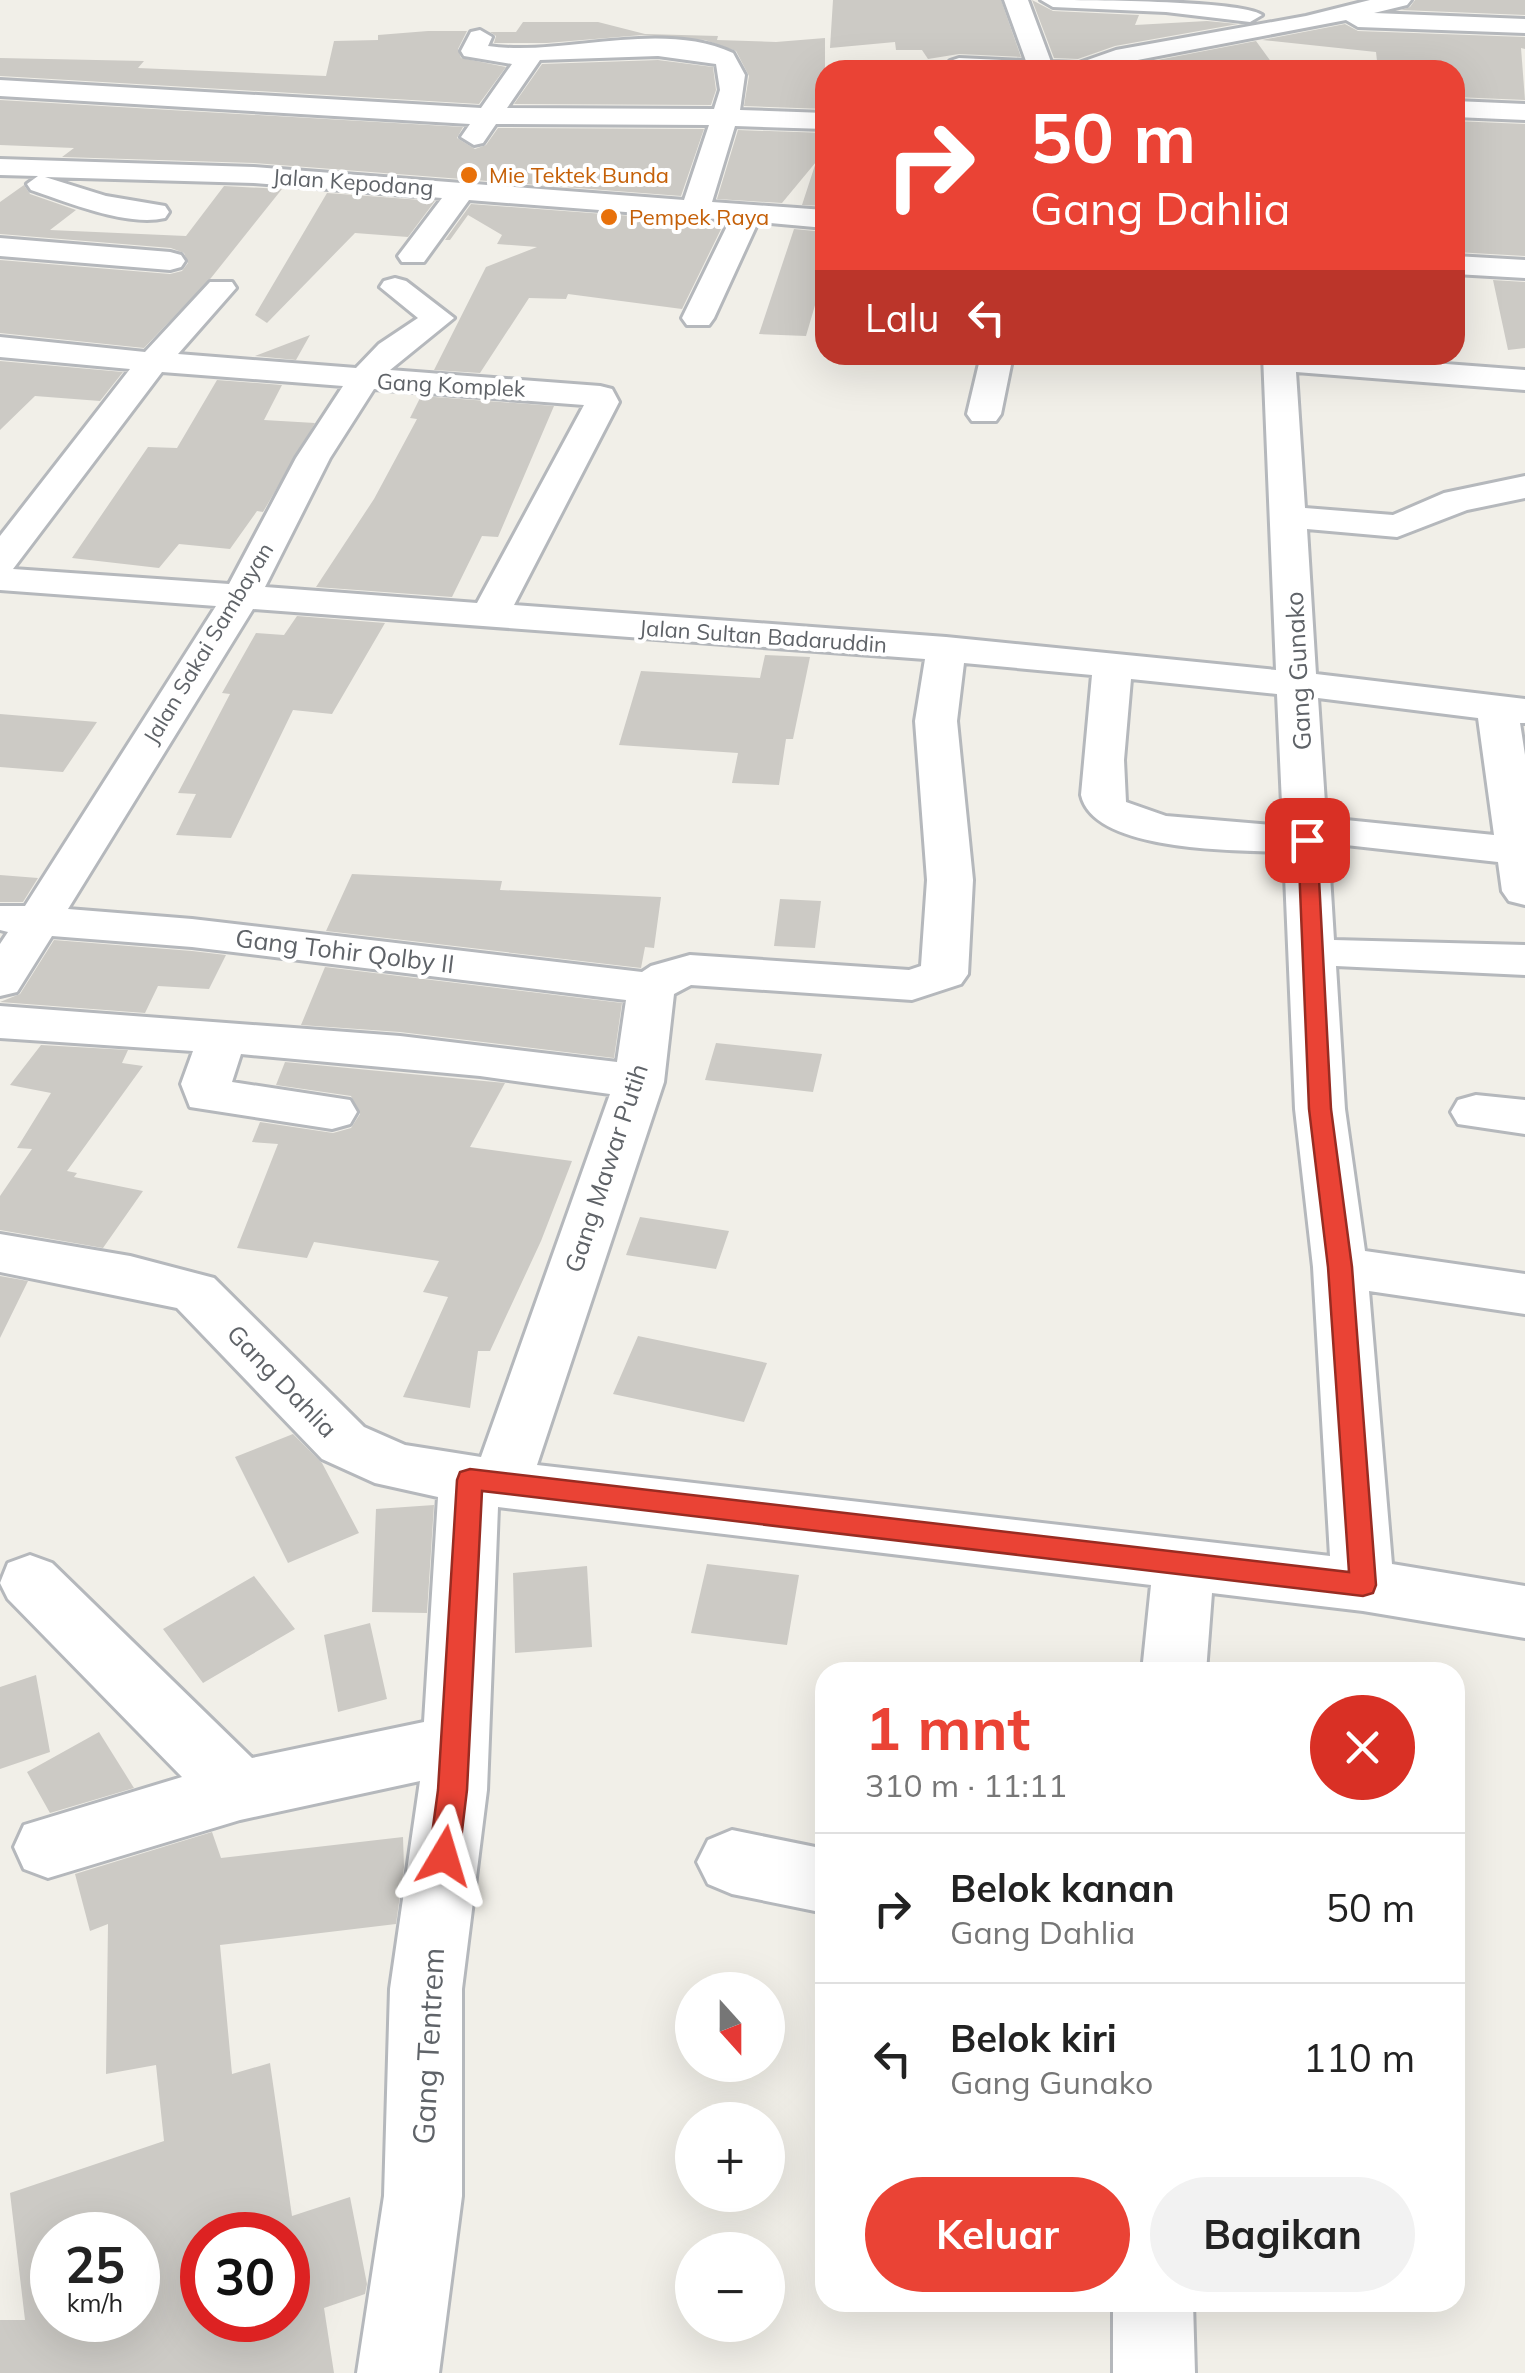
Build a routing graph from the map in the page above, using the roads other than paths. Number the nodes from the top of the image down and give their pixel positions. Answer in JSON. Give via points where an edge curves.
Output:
{"nodes":[{"id":1,"x":1016,"y":0,"type":"edge"},
{"id":2,"x":1058,"y":0,"type":"edge"},
{"id":3,"x":1400,"y":0,"type":"edge"},
{"id":4,"x":1163,"y":3,"type":"edge"},
{"id":5,"x":1282,"y":3,"type":"dead end"},
{"id":6,"x":1259,"y":16,"type":"junction"},
{"id":7,"x":1316,"y":20,"type":"junction"},
{"id":8,"x":1521,"y":26,"type":"edge"},
{"id":9,"x":480,"y":37,"type":"dead end"},
{"id":10,"x":1525,"y":53,"type":"edge"},
{"id":11,"x":525,"y":60,"type":"junction"},
{"id":12,"x":1038,"y":60,"type":"edge"},
{"id":13,"x":1111,"y":60,"type":"edge"},
{"id":14,"x":0,"y":88,"type":"edge"},
{"id":15,"x":1465,"y":109,"type":"edge"},
{"id":16,"x":1525,"y":112,"type":"edge"},
{"id":17,"x":490,"y":116,"type":"junction"},
{"id":18,"x":727,"y":117,"type":"junction"},
{"id":19,"x":815,"y":121,"type":"edge"},
{"id":20,"x":76,"y":142,"type":"dead end"},
{"id":21,"x":14,"y":166,"type":"edge"},
{"id":22,"x":451,"y":189,"type":"junction"},
{"id":23,"x":696,"y":208,"type":"junction"},
{"id":24,"x":156,"y":212,"type":"dead end"},
{"id":25,"x":748,"y":212,"type":"junction"},
{"id":26,"x":815,"y":218,"type":"edge"},
{"id":27,"x":0,"y":247,"type":"edge"},
{"id":28,"x":413,"y":256,"type":"dead end"},
{"id":29,"x":170,"y":261,"type":"dead end"},
{"id":30,"x":1465,"y":266,"type":"edge"},
{"id":31,"x":1525,"y":269,"type":"edge"},
{"id":32,"x":395,"y":287,"type":"dead end"},
{"id":33,"x":221,"y":288,"type":"dead end"},
{"id":34,"x":698,"y":318,"type":"dead end"},
{"id":35,"x":0,"y":347,"type":"edge"},
{"id":36,"x":154,"y":362,"type":"junction"},
{"id":37,"x":994,"y":365,"type":"edge"},
{"id":38,"x":1279,"y":365,"type":"edge"},
{"id":39,"x":1357,"y":365,"type":"edge"},
{"id":40,"x":363,"y":380,"type":"junction"},
{"id":41,"x":1525,"y":380,"type":"edge"},
{"id":42,"x":984,"y":414,"type":"dead end"},
{"id":43,"x":1525,"y":487,"type":"edge"},
{"id":44,"x":1288,"y":517,"type":"junction"},
{"id":45,"x":0,"y":561,"type":"edge"},
{"id":46,"x":0,"y":579,"type":"edge"},
{"id":47,"x":242,"y":597,"type":"junction"},
{"id":48,"x":489,"y":617,"type":"junction"},
{"id":49,"x":946,"y":649,"type":"junction"},
{"id":50,"x":1113,"y":668,"type":"junction"},
{"id":51,"x":1299,"y":684,"type":"junction"},
{"id":52,"x":1511,"y":710,"type":"edge"},
{"id":53,"x":1318,"y":835,"type":"junction"},
{"id":54,"x":1521,"y":871,"type":"edge"},
{"id":55,"x":19,"y":919,"type":"edge"},
{"id":56,"x":1340,"y":953,"type":"dead end"},
{"id":57,"x":1525,"y":960,"type":"edge"},
{"id":58,"x":0,"y":981,"type":"edge"},
{"id":59,"x":651,"y":988,"type":"junction"},
{"id":60,"x":0,"y":1022,"type":"edge"},
{"id":61,"x":223,"y":1036,"type":"junction"},
{"id":62,"x":638,"y":1082,"type":"junction"},
{"id":63,"x":332,"y":1112,"type":"dead end"},
{"id":64,"x":0,"y":1253,"type":"edge"},
{"id":65,"x":1340,"y":1267,"type":"junction"},
{"id":66,"x":1525,"y":1294,"type":"edge"},
{"id":67,"x":485,"y":1482,"type":"junction"},
{"id":68,"x":1184,"y":1563,"type":"junction"},
{"id":69,"x":30,"y":1581,"type":"dead end"},
{"id":70,"x":1363,"y":1585,"type":"junction"},
{"id":71,"x":1525,"y":1612,"type":"edge"},
{"id":72,"x":1175,"y":1662,"type":"edge"},
{"id":73,"x":455,"y":1745,"type":"junction"},
{"id":74,"x":240,"y":1790,"type":"junction"},
{"id":75,"x":48,"y":1847,"type":"dead end"},
{"id":76,"x":732,"y":1862,"type":"dead end"},
{"id":77,"x":815,"y":1879,"type":"edge"},
{"id":78,"x":1153,"y":2312,"type":"edge"},
{"id":79,"x":398,"y":2373,"type":"edge"},
{"id":80,"x":1154,"y":2373,"type":"edge"}],
"edges":[{"from":1,"to":12,"type":"street"},
{"from":2,"to":4,"type":"street"},
{"from":3,"to":7,"type":"street"},
{"from":4,"to":6,"type":"street"},
{"from":5,"to":6,"type":"street"},
{"from":6,"to":7,"type":"street"},
{"from":7,"to":8,"type":"street"},
{"from":7,"to":13,"type":"street"},
{"from":8,"to":10,"type":"street"},
{"from":9,"to":11,"type":"street","via":[[473,52]]},
{"from":11,"to":17,"type":"street"},
{"from":11,"to":18,"type":"street","via":[[540,52],[715,54],[733,72]]},
{"from":14,"to":17,"type":"street","via":[[111,108]]},
{"from":15,"to":16,"type":"street"},
{"from":17,"to":18,"type":"street"},
{"from":17,"to":22,"type":"street"},
{"from":18,"to":19,"type":"street"},
{"from":18,"to":23,"type":"street"},
{"from":20,"to":21,"type":"street"},
{"from":21,"to":22,"type":"street","name":"Jalan Kepodang"},
{"from":21,"to":24,"type":"street","via":[[60,193]]},
{"from":22,"to":23,"type":"street","name":"Jalan Kepodang"},
{"from":22,"to":28,"type":"street"},
{"from":23,"to":25,"type":"street","name":"Jalan Kepodang"},
{"from":25,"to":26,"type":"street","name":"Jalan Kepodang"},
{"from":25,"to":34,"type":"street"},
{"from":27,"to":29,"type":"street"},
{"from":30,"to":31,"type":"street"},
{"from":32,"to":40,"type":"street","name":"Jalan Sakai Sambayan","via":[[438,318],[390,351]]},
{"from":33,"to":36,"type":"street"},
{"from":35,"to":36,"type":"street","name":"Gang Komplek"},
{"from":36,"to":40,"type":"street","name":"Gang Komplek"},
{"from":36,"to":45,"type":"street"},
{"from":37,"to":42,"type":"street"},
{"from":38,"to":44,"type":"street","name":"Gang Gunako"},
{"from":39,"to":41,"type":"street"},
{"from":40,"to":47,"type":"street","name":"Jalan Sakai Sambayan","via":[[313,458]]},
{"from":40,"to":48,"type":"street","name":"Gang Komplek","via":[[594,393],[603,400]]},
{"from":43,"to":44,"type":"street","via":[[1457,500],[1397,526]]},
{"from":44,"to":51,"type":"street","name":"Gang Gunako"},
{"from":46,"to":47,"type":"street","name":"Jalan Sultan Badaruddin"},
{"from":47,"to":48,"type":"street","name":"Jalan Sultan Badaruddin"},
{"from":47,"to":55,"type":"street","name":"Jalan Sakai Sambayan"},
{"from":48,"to":49,"type":"street","name":"Jalan Sultan Badaruddin"},
{"from":49,"to":50,"type":"street","name":"Jalan Sultan Badaruddin"},
{"from":49,"to":59,"type":"street","via":[[936,721],[950,880],[944,974],[912,985],[690,970]]},
{"from":50,"to":51,"type":"street","name":"Jalan Sultan Badaruddin"},
{"from":50,"to":53,"type":"street","via":[[1103,783],[1111,815],[1170,830]]},
{"from":51,"to":52,"type":"street","name":"Jalan Sultan Badaruddin"},
{"from":51,"to":53,"type":"street","name":"Gang Gunako"},
{"from":52,"to":54,"type":"street"},
{"from":53,"to":54,"type":"street"},
{"from":53,"to":65,"type":"street","name":"Gang Gunako","via":[[1320,1109]]},
{"from":55,"to":58,"type":"street","name":"Jalan Sakai Sambayan"},
{"from":55,"to":59,"type":"street","name":"Gang Tohir Qolby II"},
{"from":56,"to":57,"type":"street"},
{"from":59,"to":62,"type":"street","name":"Gang Mawar Putih"},
{"from":60,"to":61,"type":"street"},
{"from":61,"to":62,"type":"street","via":[[506,1060]]},
{"from":61,"to":63,"type":"street","via":[[208,1095]]},
{"from":62,"to":67,"type":"street","name":"Gang Mawar Putih"},
{"from":64,"to":67,"type":"street","name":"Gang Dahlia","via":[[195,1292],[344,1443],[396,1467]]},
{"from":65,"to":66,"type":"street"},
{"from":65,"to":70,"type":"street","name":"Gang Gunako"},
{"from":67,"to":68,"type":"street","name":"Gang Dahlia"},
{"from":67,"to":73,"type":"street","name":"Gang Tentrem"},
{"from":68,"to":70,"type":"street","name":"Gang Dahlia"},
{"from":68,"to":72,"type":"street"},
{"from":69,"to":74,"type":"street"},
{"from":70,"to":71,"type":"street","name":"Gang Dahlia"},
{"from":73,"to":74,"type":"street"},
{"from":73,"to":79,"type":"street","name":"Gang Tentrem","via":[[426,1989],[423,2196]]},
{"from":74,"to":75,"type":"street"},
{"from":76,"to":77,"type":"street"},
{"from":78,"to":80,"type":"street"}]}
